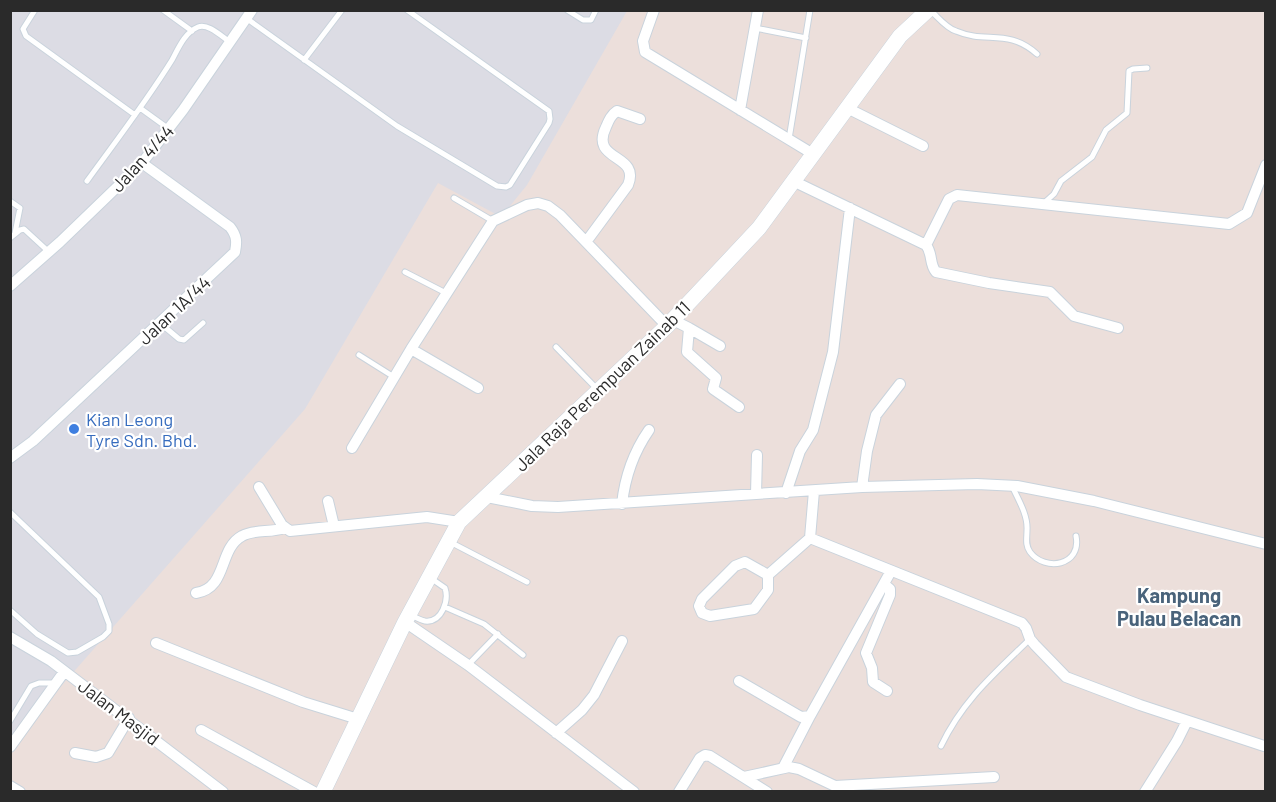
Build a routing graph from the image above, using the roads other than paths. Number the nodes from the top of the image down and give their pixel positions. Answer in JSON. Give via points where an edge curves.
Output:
{"nodes":[{"id":1,"x":35,"y":10,"type":"edge"},
{"id":2,"x":163,"y":10,"type":"edge"},
{"id":3,"x":342,"y":10,"type":"edge"},
{"id":4,"x":407,"y":10,"type":"edge"},
{"id":5,"x":567,"y":10,"type":"edge"},
{"id":6,"x":596,"y":10,"type":"edge"},
{"id":7,"x":654,"y":10,"type":"edge"},
{"id":8,"x":758,"y":10,"type":"edge"},
{"id":9,"x":810,"y":10,"type":"edge"},
{"id":10,"x":929,"y":10,"type":"edge"},
{"id":11,"x":249,"y":14,"type":"edge"},
{"id":12,"x":755,"y":28,"type":"junction"},
{"id":13,"x":192,"y":31,"type":"junction"},
{"id":14,"x":806,"y":38,"type":"junction"},
{"id":15,"x":230,"y":42,"type":"junction"},
{"id":16,"x":1036,"y":54,"type":"dead end"},
{"id":17,"x":304,"y":60,"type":"junction"},
{"id":18,"x":1147,"y":68,"type":"dead end"},
{"id":19,"x":140,"y":108,"type":"junction"},
{"id":20,"x":847,"y":108,"type":"junction"},
{"id":21,"x":740,"y":110,"type":"junction"},
{"id":22,"x":135,"y":115,"type":"junction"},
{"id":23,"x":640,"y":119,"type":"dead end"},
{"id":24,"x":169,"y":129,"type":"junction"},
{"id":25,"x":789,"y":140,"type":"junction"},
{"id":26,"x":923,"y":146,"type":"dead end"},
{"id":27,"x":813,"y":154,"type":"junction"},
{"id":28,"x":142,"y":164,"type":"junction"},
{"id":29,"x":1266,"y":165,"type":"edge"},
{"id":30,"x":87,"y":181,"type":"dead end"},
{"id":31,"x":793,"y":181,"type":"junction"},
{"id":32,"x":454,"y":198,"type":"dead end"},
{"id":33,"x":10,"y":201,"type":"edge"},
{"id":34,"x":1043,"y":204,"type":"junction"},
{"id":35,"x":850,"y":208,"type":"junction"},
{"id":36,"x":493,"y":220,"type":"junction"},
{"id":37,"x":12,"y":236,"type":"edge"},
{"id":38,"x":586,"y":242,"type":"junction"},
{"id":39,"x":926,"y":245,"type":"junction"},
{"id":40,"x":49,"y":252,"type":"junction"},
{"id":41,"x":405,"y":272,"type":"dead end"},
{"id":42,"x":10,"y":286,"type":"edge"},
{"id":43,"x":446,"y":293,"type":"junction"},
{"id":44,"x":160,"y":323,"type":"junction"},
{"id":45,"x":203,"y":323,"type":"dead end"},
{"id":46,"x":670,"y":323,"type":"junction"},
{"id":47,"x":689,"y":328,"type":"junction"},
{"id":48,"x":1118,"y":328,"type":"dead end"},
{"id":49,"x":720,"y":346,"type":"dead end"},
{"id":50,"x":556,"y":347,"type":"dead end"},
{"id":51,"x":411,"y":348,"type":"junction"},
{"id":52,"x":359,"y":355,"type":"dead end"},
{"id":53,"x":394,"y":376,"type":"junction"},
{"id":54,"x":900,"y":384,"type":"dead end"},
{"id":55,"x":478,"y":388,"type":"dead end"},
{"id":56,"x":600,"y":391,"type":"junction"},
{"id":57,"x":739,"y":407,"type":"dead end"},
{"id":58,"x":649,"y":429,"type":"dead end"},
{"id":59,"x":352,"y":448,"type":"dead end"},
{"id":60,"x":757,"y":455,"type":"dead end"},
{"id":61,"x":10,"y":458,"type":"edge"},
{"id":62,"x":1012,"y":486,"type":"junction"},
{"id":63,"x":259,"y":487,"type":"dead end"},
{"id":64,"x":862,"y":488,"type":"junction"},
{"id":65,"x":814,"y":491,"type":"junction"},
{"id":66,"x":786,"y":493,"type":"junction"},
{"id":67,"x":756,"y":494,"type":"junction"},
{"id":68,"x":487,"y":497,"type":"junction"},
{"id":69,"x":328,"y":501,"type":"dead end"},
{"id":70,"x":622,"y":504,"type":"junction"},
{"id":71,"x":10,"y":512,"type":"edge"},
{"id":72,"x":459,"y":522,"type":"junction"},
{"id":73,"x":334,"y":526,"type":"junction"},
{"id":74,"x":284,"y":528,"type":"junction"},
{"id":75,"x":1076,"y":536,"type":"dead end"},
{"id":76,"x":810,"y":538,"type":"junction"},
{"id":77,"x":449,"y":542,"type":"junction"},
{"id":78,"x":1266,"y":544,"type":"edge"},
{"id":79,"x":891,"y":571,"type":"junction"},
{"id":80,"x":768,"y":575,"type":"junction"},
{"id":81,"x":430,"y":578,"type":"junction"},
{"id":82,"x":527,"y":582,"type":"dead end"},
{"id":83,"x":884,"y":584,"type":"junction"},
{"id":84,"x":196,"y":593,"type":"dead end"},
{"id":85,"x":445,"y":607,"type":"junction"},
{"id":86,"x":10,"y":610,"type":"edge"},
{"id":87,"x":407,"y":618,"type":"junction"},
{"id":88,"x":498,"y":634,"type":"junction"},
{"id":89,"x":10,"y":637,"type":"edge"},
{"id":90,"x":1030,"y":639,"type":"junction"},
{"id":91,"x":622,"y":641,"type":"dead end"},
{"id":92,"x":156,"y":643,"type":"dead end"},
{"id":93,"x":850,"y":645,"type":"junction"},
{"id":94,"x":866,"y":653,"type":"junction"},
{"id":95,"x":523,"y":655,"type":"dead end"},
{"id":96,"x":468,"y":665,"type":"junction"},
{"id":97,"x":64,"y":672,"type":"junction"},
{"id":98,"x":739,"y":681,"type":"dead end"},
{"id":99,"x":57,"y":682,"type":"junction"},
{"id":100,"x":887,"y":691,"type":"dead end"},
{"id":101,"x":810,"y":716,"type":"junction"},
{"id":102,"x":129,"y":718,"type":"junction"},
{"id":103,"x":358,"y":719,"type":"junction"},
{"id":104,"x":10,"y":721,"type":"edge"},
{"id":105,"x":1187,"y":721,"type":"junction"},
{"id":106,"x":201,"y":730,"type":"dead end"},
{"id":107,"x":556,"y":733,"type":"junction"},
{"id":108,"x":941,"y":746,"type":"dead end"},
{"id":109,"x":1264,"y":746,"type":"dead end"},
{"id":110,"x":10,"y":747,"type":"edge"},
{"id":111,"x":75,"y":753,"type":"dead end"},
{"id":112,"x":783,"y":768,"type":"junction"},
{"id":113,"x":744,"y":777,"type":"junction"},
{"id":114,"x":994,"y":777,"type":"dead end"},
{"id":115,"x":10,"y":786,"type":"edge"},
{"id":116,"x":20,"y":792,"type":"edge"},
{"id":117,"x":223,"y":792,"type":"edge"},
{"id":118,"x":314,"y":792,"type":"edge"},
{"id":119,"x":323,"y":792,"type":"edge"},
{"id":120,"x":634,"y":792,"type":"edge"},
{"id":121,"x":679,"y":792,"type":"edge"},
{"id":122,"x":767,"y":792,"type":"edge"},
{"id":123,"x":1145,"y":792,"type":"edge"}],
"edges":[{"from":1,"to":22,"type":"lane","via":[[23,30],[26,36]]},
{"from":2,"to":13,"type":"lane"},
{"from":3,"to":17,"type":"lane"},
{"from":4,"to":17,"type":"lane","via":[[549,111],[549,123],[510,185],[497,186],[397,126]]},
{"from":5,"to":6,"type":"lane","via":[[583,20],[591,20]]},
{"from":7,"to":21,"type":"street","via":[[643,41],[645,52]]},
{"from":8,"to":12,"type":"street"},
{"from":9,"to":14,"type":"lane"},
{"from":10,"to":16,"type":"lane","via":[[953,31],[1012,39]]},
{"from":10,"to":20,"type":"main road","name":"Jala Raja Perempuan Zainab 11","via":[[900,36]]},
{"from":11,"to":15,"type":"street","name":"Jalan 4/44"},
{"from":11,"to":17,"type":"lane"},
{"from":12,"to":14,"type":"lane"},
{"from":12,"to":21,"type":"street"},
{"from":13,"to":15,"type":"lane","via":[[207,27]]},
{"from":13,"to":19,"type":"lane"},
{"from":14,"to":25,"type":"lane"},
{"from":15,"to":24,"type":"street","name":"Jalan 4/44"},
{"from":18,"to":34,"type":"lane","via":[[1129,71],[1127,113],[1106,130],[1092,157],[1061,181]]},
{"from":19,"to":22,"type":"lane"},
{"from":19,"to":24,"type":"lane"},
{"from":20,"to":26,"type":"street"},
{"from":20,"to":27,"type":"main road","name":"Jala Raja Perempuan Zainab 11"},
{"from":21,"to":25,"type":"street"},
{"from":22,"to":30,"type":"lane"},
{"from":23,"to":38,"type":"street","via":[[617,111],[603,134],[606,150],[628,166],[630,176],[628,185]]},
{"from":24,"to":28,"type":"street","name":"Jalan 4/44"},
{"from":25,"to":27,"type":"street"},
{"from":27,"to":31,"type":"main road","name":"Jala Raja Perempuan Zainab 11"},
{"from":28,"to":40,"type":"street","name":"Jalan 4/44"},
{"from":28,"to":44,"type":"street","name":"Jalan 1A/44","via":[[230,227],[237,242],[235,252]]},
{"from":29,"to":34,"type":"street","via":[[1247,213],[1227,225]]},
{"from":31,"to":35,"type":"street"},
{"from":31,"to":46,"type":"main road","name":"Jala Raja Perempuan Zainab 11","via":[[759,228]]},
{"from":32,"to":36,"type":"lane"},
{"from":33,"to":37,"type":"lane","via":[[20,208]]},
{"from":34,"to":39,"type":"street","via":[[954,195]]},
{"from":35,"to":39,"type":"street"},
{"from":35,"to":66,"type":"street","via":[[833,352],[813,430],[800,451]]},
{"from":36,"to":38,"type":"street","via":[[527,205],[543,204],[560,215]]},
{"from":36,"to":43,"type":"street"},
{"from":37,"to":40,"type":"lane","via":[[24,229]]},
{"from":38,"to":46,"type":"street"},
{"from":39,"to":48,"type":"street","via":[[936,272],[1050,292],[1074,316]]},
{"from":40,"to":42,"type":"street","name":"Jalan 4/44"},
{"from":41,"to":43,"type":"lane"},
{"from":43,"to":51,"type":"street"},
{"from":44,"to":45,"type":"lane","via":[[184,340]]},
{"from":44,"to":61,"type":"street","name":"Jalan 1A/44"},
{"from":46,"to":47,"type":"street"},
{"from":46,"to":56,"type":"main road","name":"Jala Raja Perempuan Zainab 11"},
{"from":47,"to":49,"type":"street"},
{"from":47,"to":57,"type":"street","via":[[688,354],[716,378],[713,389]]},
{"from":50,"to":56,"type":"lane"},
{"from":51,"to":53,"type":"street"},
{"from":51,"to":55,"type":"street"},
{"from":52,"to":53,"type":"lane"},
{"from":53,"to":59,"type":"street"},
{"from":54,"to":64,"type":"street","via":[[876,413]]},
{"from":56,"to":68,"type":"main road","name":"Jala Raja Perempuan Zainab 11"},
{"from":58,"to":70,"type":"street","via":[[626,477]]},
{"from":60,"to":67,"type":"street"},
{"from":62,"to":64,"type":"street"},
{"from":62,"to":75,"type":"lane","via":[[1026,521],[1027,546],[1034,557],[1052,563],[1070,560],[1076,552]]},
{"from":62,"to":78,"type":"street","via":[[1094,501]]},
{"from":63,"to":74,"type":"street"},
{"from":64,"to":65,"type":"street"},
{"from":65,"to":66,"type":"street"},
{"from":65,"to":76,"type":"street"},
{"from":66,"to":67,"type":"street"},
{"from":67,"to":70,"type":"street"},
{"from":68,"to":70,"type":"street","via":[[541,506]]},
{"from":68,"to":72,"type":"main road","name":"Jala Raja Perempuan Zainab 11"},
{"from":69,"to":73,"type":"street"},
{"from":71,"to":86,"type":"lane","via":[[99,597],[109,632],[77,652],[68,653],[37,634]]},
{"from":72,"to":73,"type":"street","via":[[427,517]]},
{"from":72,"to":77,"type":"main road","name":"Jala Raja Perempuan Zainab 11"},
{"from":73,"to":74,"type":"street","via":[[293,531]]},
{"from":74,"to":84,"type":"street","via":[[242,535],[211,588]]},
{"from":76,"to":79,"type":"street"},
{"from":76,"to":80,"type":"street"},
{"from":77,"to":81,"type":"main road","name":"Jala Raja Perempuan Zainab 11"},
{"from":77,"to":82,"type":"lane"},
{"from":79,"to":83,"type":"street"},
{"from":79,"to":90,"type":"street","via":[[1022,623]]},
{"from":80,"to":80,"type":"street","via":[[745,562],[738,564],[702,599],[699,609],[707,616],[751,611],[768,590]]},
{"from":81,"to":85,"type":"lane","via":[[446,588]]},
{"from":81,"to":87,"type":"main road","name":"Jala Raja Perempuan Zainab 11"},
{"from":83,"to":93,"type":"street"},
{"from":83,"to":94,"type":"street","via":[[890,595]]},
{"from":85,"to":87,"type":"lane","via":[[432,620]]},
{"from":85,"to":88,"type":"lane"},
{"from":87,"to":96,"type":"street"},
{"from":87,"to":103,"type":"main road","name":"Jala Raja Perempuan Zainab 11"},
{"from":88,"to":95,"type":"lane"},
{"from":88,"to":96,"type":"lane"},
{"from":89,"to":97,"type":"street","name":"Jalan Masjid"},
{"from":90,"to":105,"type":"street","via":[[1068,678]]},
{"from":90,"to":108,"type":"lane","via":[[972,695]]},
{"from":91,"to":107,"type":"street","via":[[594,695]]},
{"from":92,"to":103,"type":"street","via":[[303,702]]},
{"from":93,"to":94,"type":"street"},
{"from":93,"to":101,"type":"street"},
{"from":94,"to":100,"type":"street","via":[[873,682]]},
{"from":96,"to":107,"type":"street"},
{"from":97,"to":99,"type":"street"},
{"from":97,"to":102,"type":"street","name":"Jalan Masjid"},
{"from":98,"to":101,"type":"street","via":[[801,717]]},
{"from":99,"to":104,"type":"lane","via":[[31,686]]},
{"from":99,"to":110,"type":"street"},
{"from":101,"to":112,"type":"street"},
{"from":102,"to":111,"type":"street","via":[[108,753],[96,757]]},
{"from":102,"to":117,"type":"street","name":"Jalan Masjid"},
{"from":103,"to":119,"type":"main road","name":"Jala Raja Perempuan Zainab 11"},
{"from":105,"to":109,"type":"street"},
{"from":105,"to":123,"type":"street"},
{"from":106,"to":118,"type":"street"},
{"from":107,"to":120,"type":"street"},
{"from":112,"to":113,"type":"street"},
{"from":112,"to":114,"type":"street","via":[[799,769],[835,786]]},
{"from":113,"to":121,"type":"street","via":[[705,755]]},
{"from":113,"to":122,"type":"street"},
{"from":115,"to":116,"type":"street"}]}
